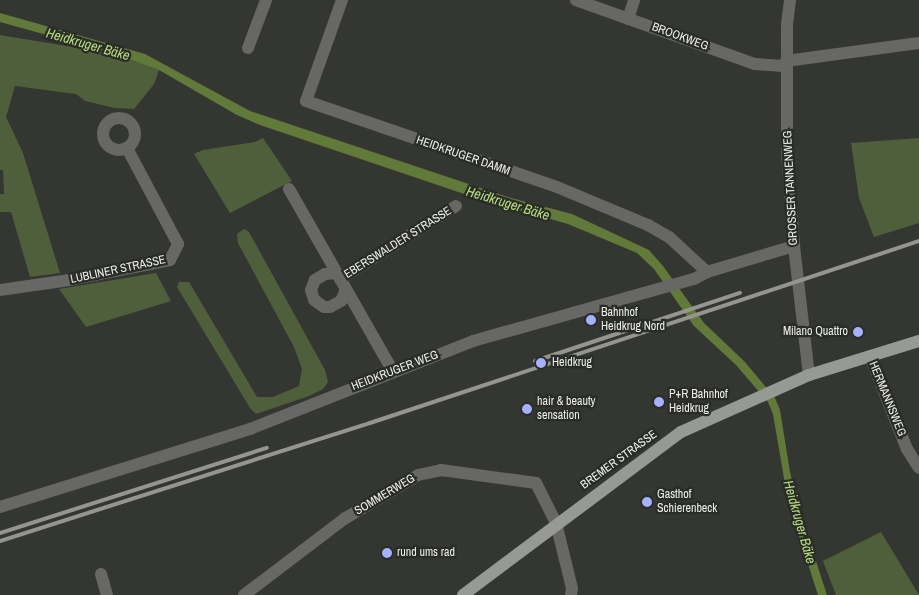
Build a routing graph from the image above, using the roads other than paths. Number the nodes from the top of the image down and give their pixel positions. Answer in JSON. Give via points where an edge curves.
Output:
{"nodes":[{"id":1,"x":266,"y":0,"type":"edge"},
{"id":2,"x":342,"y":0,"type":"edge"},
{"id":3,"x":576,"y":0,"type":"edge"},
{"id":4,"x":634,"y":0,"type":"edge"},
{"id":5,"x":790,"y":0,"type":"edge"},
{"id":6,"x":628,"y":19,"type":"junction"},
{"id":7,"x":919,"y":43,"type":"edge"},
{"id":8,"x":248,"y":48,"type":"dead end"},
{"id":9,"x":786,"y":64,"type":"junction"},
{"id":10,"x":127,"y":148,"type":"dead end"},
{"id":11,"x":289,"y":189,"type":"dead end"},
{"id":12,"x":456,"y":206,"type":"dead end"},
{"id":13,"x":794,"y":246,"type":"junction"},
{"id":14,"x":707,"y":272,"type":"junction"},
{"id":15,"x":341,"y":281,"type":"junction"},
{"id":16,"x":0,"y":290,"type":"edge"},
{"id":17,"x":919,"y":340,"type":"edge"},
{"id":18,"x":870,"y":356,"type":"junction"},
{"id":19,"x":393,"y":371,"type":"junction"},
{"id":20,"x":809,"y":375,"type":"junction"},
{"id":21,"x":919,"y":468,"type":"edge"},
{"id":22,"x":0,"y":507,"type":"edge"},
{"id":23,"x":556,"y":523,"type":"junction"},
{"id":24,"x":101,"y":574,"type":"dead end"},
{"id":25,"x":107,"y":595,"type":"edge"},
{"id":26,"x":244,"y":595,"type":"edge"},
{"id":27,"x":463,"y":595,"type":"edge"},
{"id":28,"x":571,"y":595,"type":"edge"}],
"edges":[{"from":1,"to":8,"type":"street"},
{"from":2,"to":14,"type":"street","name":"HEIDKRUGER DAMM","via":[[306,101],[557,187],[648,225],[669,238]]},
{"from":3,"to":6,"type":"street","name":"BROOKWEG"},
{"from":4,"to":6,"type":"street"},
{"from":5,"to":9,"type":"street","name":"GROSSER TANNENWEG"},
{"from":6,"to":9,"type":"street","name":"BROOKWEG","via":[[755,64]]},
{"from":7,"to":9,"type":"street","name":"BROOKWEG"},
{"from":9,"to":13,"type":"street","name":"GROSSER TANNENWEG","via":[[787,152]]},
{"from":10,"to":16,"type":"street","name":"LUBLINER STRASSE","via":[[178,244],[170,260]]},
{"from":11,"to":15,"type":"street","name":"EBERSWALDER STRASSE"},
{"from":12,"to":15,"type":"street","name":"EBERSWALDER STRASSE"},
{"from":13,"to":14,"type":"street","name":"HEIDKRUGER WEG"},
{"from":13,"to":20,"type":"street","name":"GROSSER TANNENWEG"},
{"from":14,"to":19,"type":"street","name":"HEIDKRUGER WEG","via":[[694,279],[473,341]]},
{"from":15,"to":19,"type":"street","name":"EBERSWALDER STRASSE"},
{"from":17,"to":18,"type":"main road","name":"BREMER STRASSE"},
{"from":18,"to":20,"type":"main road","name":"BREMER STRASSE"},
{"from":18,"to":21,"type":"street","name":"HERMANNSWEG","via":[[907,448]]},
{"from":19,"to":22,"type":"street","name":"HEIDKRUGER WEG","via":[[250,429]]},
{"from":20,"to":23,"type":"main road","name":"BREMER STRASSE","via":[[681,432]]},
{"from":23,"to":26,"type":"street","name":"SOMMERWEG","via":[[536,483],[441,470],[418,475],[344,519]]},
{"from":23,"to":27,"type":"main road","name":"BREMER STRASSE"},
{"from":23,"to":28,"type":"street"},
{"from":24,"to":25,"type":"street"}]}
